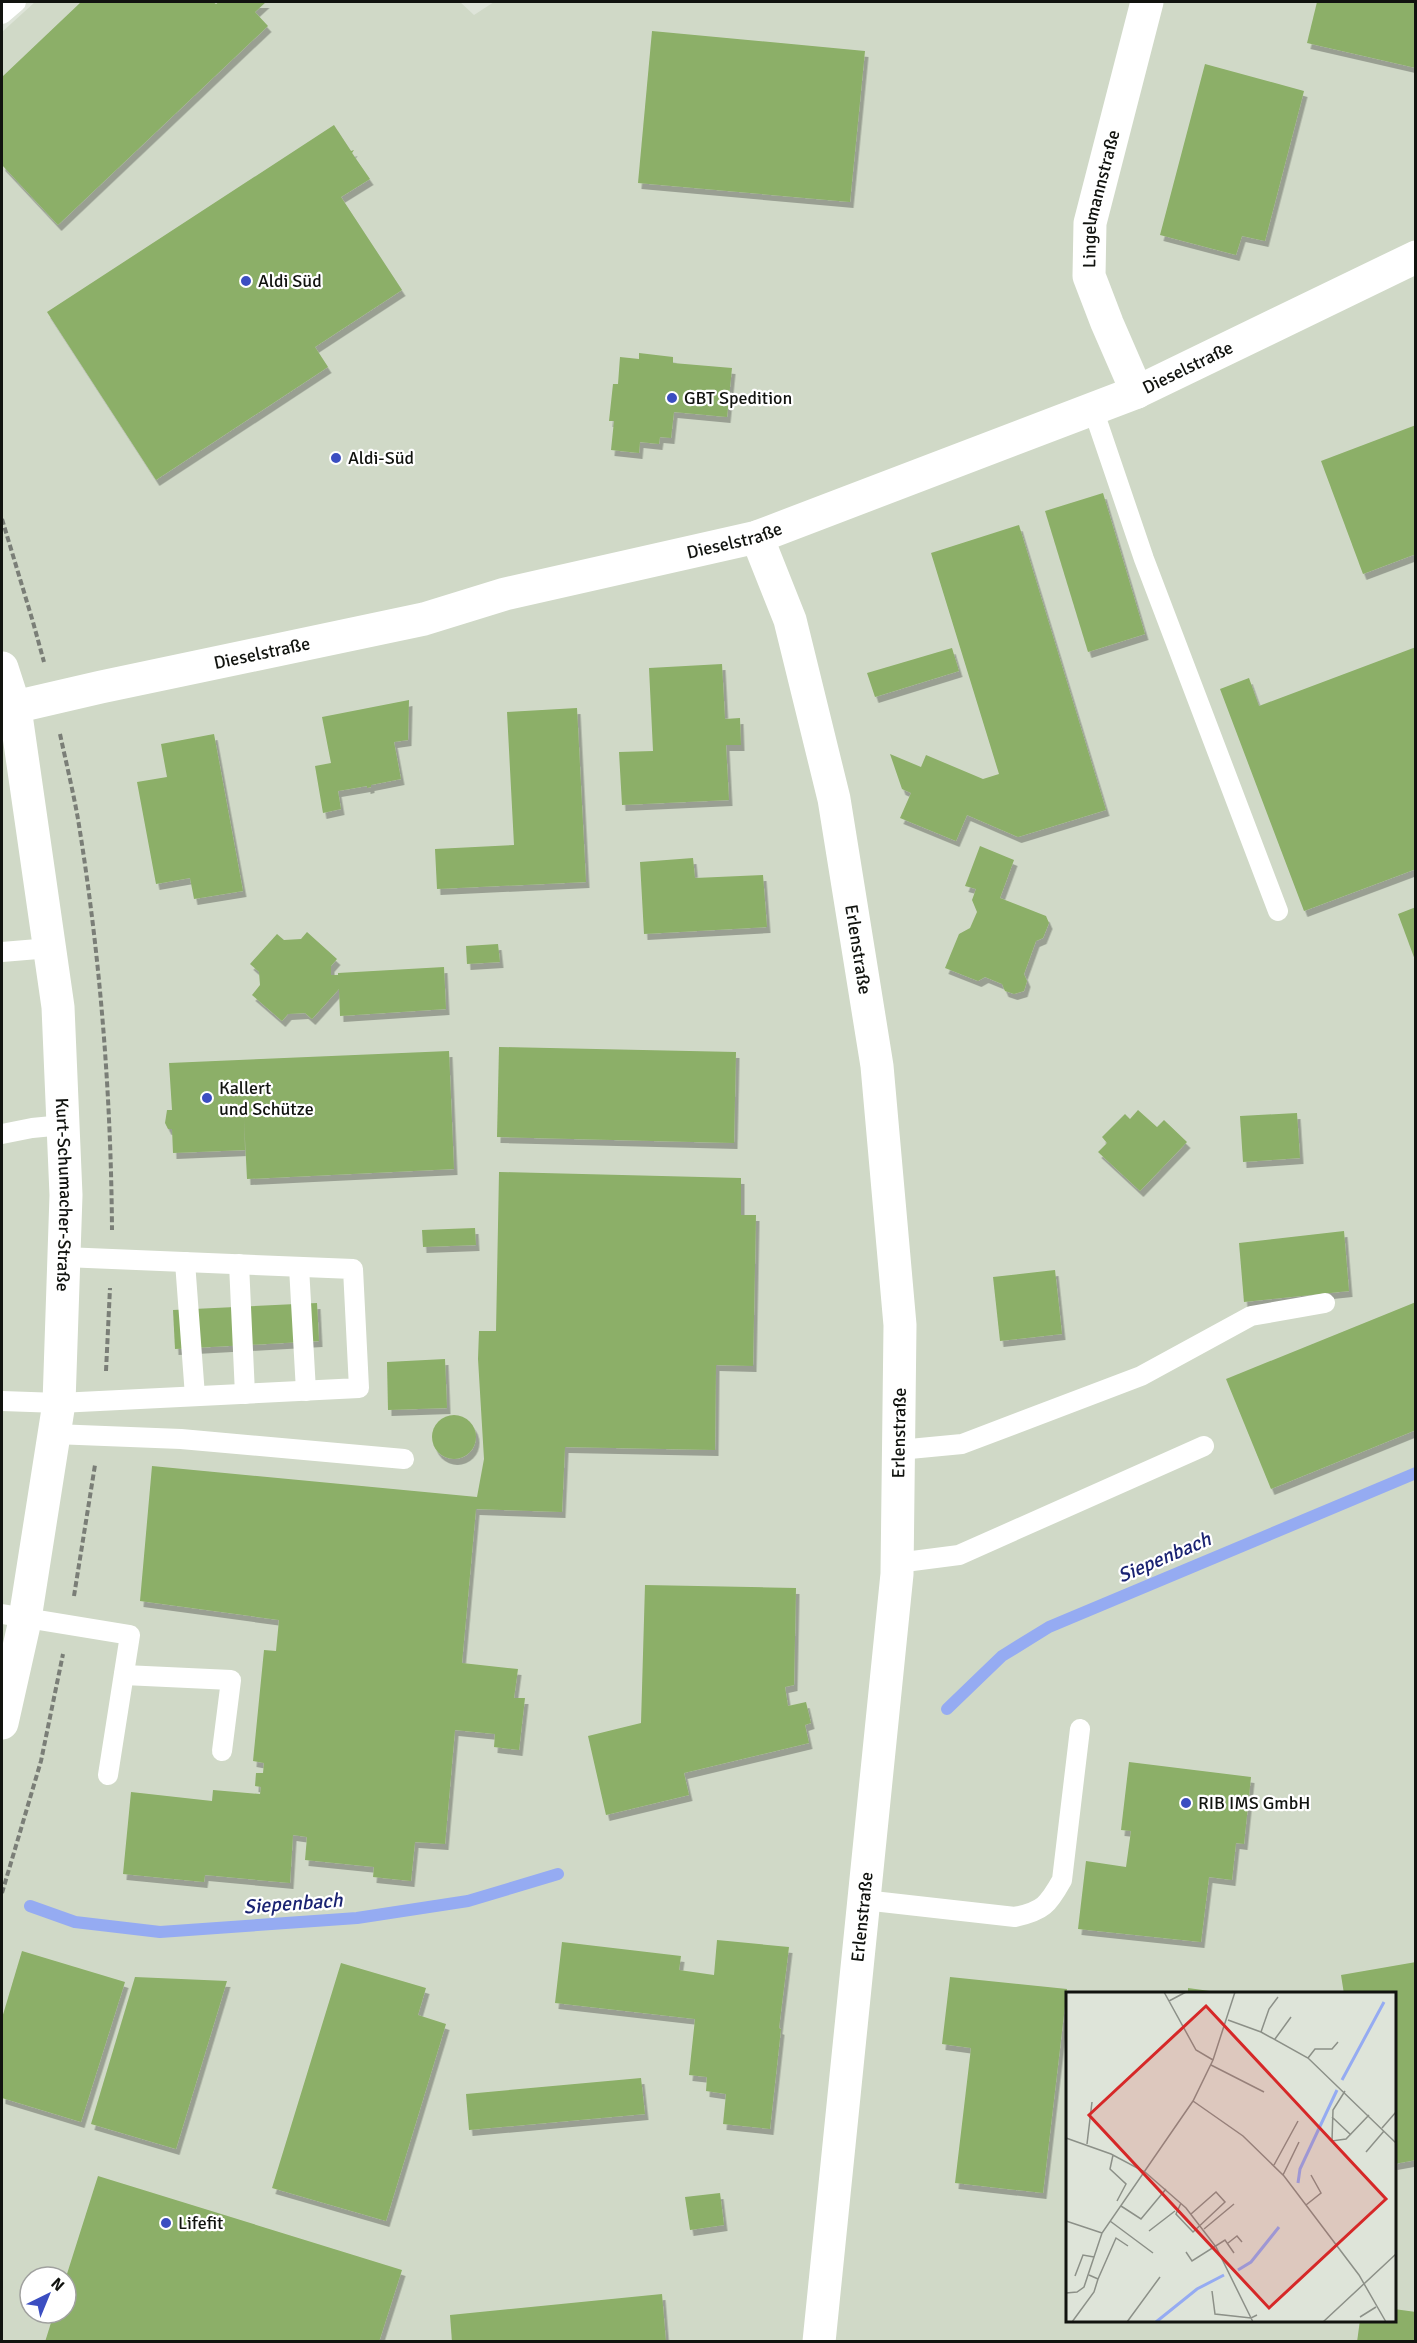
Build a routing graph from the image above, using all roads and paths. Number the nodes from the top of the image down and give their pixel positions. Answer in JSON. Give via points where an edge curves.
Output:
{"nodes":[{"id":1,"x":16,"y":2,"type":"edge"},
{"id":2,"x":1147,"y":2,"type":"edge"},
{"id":3,"x":2,"y":14,"type":"edge"},
{"id":4,"x":1416,"y":257,"type":"edge"},
{"id":5,"x":1137,"y":392,"type":"junction"},
{"id":6,"x":1093,"y":410,"type":"junction"},
{"id":7,"x":2,"y":519,"type":"edge"},
{"id":8,"x":757,"y":537,"type":"junction"},
{"id":9,"x":2,"y":668,"type":"edge"},
{"id":10,"x":53,"y":698,"type":"junction"},
{"id":11,"x":8,"y":709,"type":"edge"},
{"id":12,"x":1278,"y":911,"type":"dead end"},
{"id":13,"x":50,"y":948,"type":"junction"},
{"id":14,"x":2,"y":952,"type":"edge"},
{"id":15,"x":63,"y":1125,"type":"junction"},
{"id":16,"x":2,"y":1134,"type":"edge"},
{"id":17,"x":64,"y":1257,"type":"junction"},
{"id":18,"x":185,"y":1262,"type":"junction"},
{"id":19,"x":238,"y":1264,"type":"junction"},
{"id":20,"x":299,"y":1267,"type":"junction"},
{"id":21,"x":1325,"y":1303,"type":"dead end"},
{"id":22,"x":306,"y":1390,"type":"junction"},
{"id":23,"x":245,"y":1394,"type":"junction"},
{"id":24,"x":195,"y":1396,"type":"junction"},
{"id":25,"x":2,"y":1401,"type":"edge"},
{"id":26,"x":57,"y":1418,"type":"junction"},
{"id":27,"x":1203,"y":1446,"type":"dead end"},
{"id":28,"x":899,"y":1450,"type":"junction"},
{"id":29,"x":404,"y":1459,"type":"dead end"},
{"id":30,"x":897,"y":1563,"type":"junction"},
{"id":31,"x":13,"y":1616,"type":"edge"},
{"id":32,"x":124,"y":1676,"type":"junction"},
{"id":33,"x":2,"y":1723,"type":"edge"},
{"id":34,"x":1080,"y":1729,"type":"dead end"},
{"id":35,"x":222,"y":1751,"type":"dead end"},
{"id":36,"x":108,"y":1775,"type":"dead end"},
{"id":37,"x":864,"y":1900,"type":"junction"},
{"id":38,"x":819,"y":2342,"type":"edge"}],
"edges":[{"from":1,"to":3,"type":"lane"},
{"from":2,"to":5,"type":"street","name":"Lingelmannstraße","via":[[1090,223],[1089,276]]},
{"from":4,"to":5,"type":"street","name":"Dieselstraße"},
{"from":5,"to":6,"type":"street","name":"Dieselstraße"},
{"from":6,"to":8,"type":"street","name":"Dieselstraße"},
{"from":6,"to":12,"type":"lane","via":[[1144,559]]},
{"from":7,"to":10,"type":"path"},
{"from":8,"to":10,"type":"street","name":"Dieselstraße","via":[[506,594],[424,619]]},
{"from":8,"to":28,"type":"street","name":"Erlenstraße","via":[[790,620],[834,799],[876,1054],[900,1325]]},
{"from":9,"to":11,"type":"street","name":"Kurt-Schumacher-Straße"},
{"from":10,"to":11,"type":"street","name":"Dieselstraße"},
{"from":11,"to":13,"type":"street","name":"Kurt-Schumacher-Straße"},
{"from":13,"to":14,"type":"lane"},
{"from":13,"to":15,"type":"street","name":"Kurt-Schumacher-Straße","via":[[58,1007]]},
{"from":15,"to":16,"type":"lane"},
{"from":15,"to":17,"type":"street","name":"Kurt-Schumacher-Straße"},
{"from":17,"to":18,"type":"lane"},
{"from":17,"to":26,"type":"street","name":"Kurt-Schumacher-Straße"},
{"from":18,"to":19,"type":"lane"},
{"from":18,"to":24,"type":"lane"},
{"from":19,"to":20,"type":"lane"},
{"from":19,"to":23,"type":"lane"},
{"from":20,"to":22,"type":"lane"},
{"from":20,"to":22,"type":"lane","via":[[353,1269],[359,1388]]},
{"from":21,"to":28,"type":"lane","via":[[1251,1316],[1141,1376],[962,1444]]},
{"from":22,"to":23,"type":"lane"},
{"from":23,"to":24,"type":"lane"},
{"from":24,"to":26,"type":"lane"},
{"from":25,"to":26,"type":"lane"},
{"from":26,"to":29,"type":"lane","via":[[181,1439]]},
{"from":26,"to":31,"type":"street","name":"Kurt-Schumacher-Straße"},
{"from":27,"to":30,"type":"lane","via":[[959,1556]]},
{"from":28,"to":30,"type":"street","name":"Erlenstraße"},
{"from":30,"to":37,"type":"street","name":"Erlenstraße"},
{"from":31,"to":32,"type":"lane","via":[[130,1635]]},
{"from":31,"to":33,"type":"street","name":"Kurt-Schumacher-Straße"},
{"from":32,"to":35,"type":"lane","via":[[231,1680]]},
{"from":32,"to":36,"type":"lane"},
{"from":34,"to":37,"type":"lane","via":[[1062,1881],[1036,1912],[1015,1917]]},
{"from":37,"to":38,"type":"street","name":"Erlenstraße"}]}
